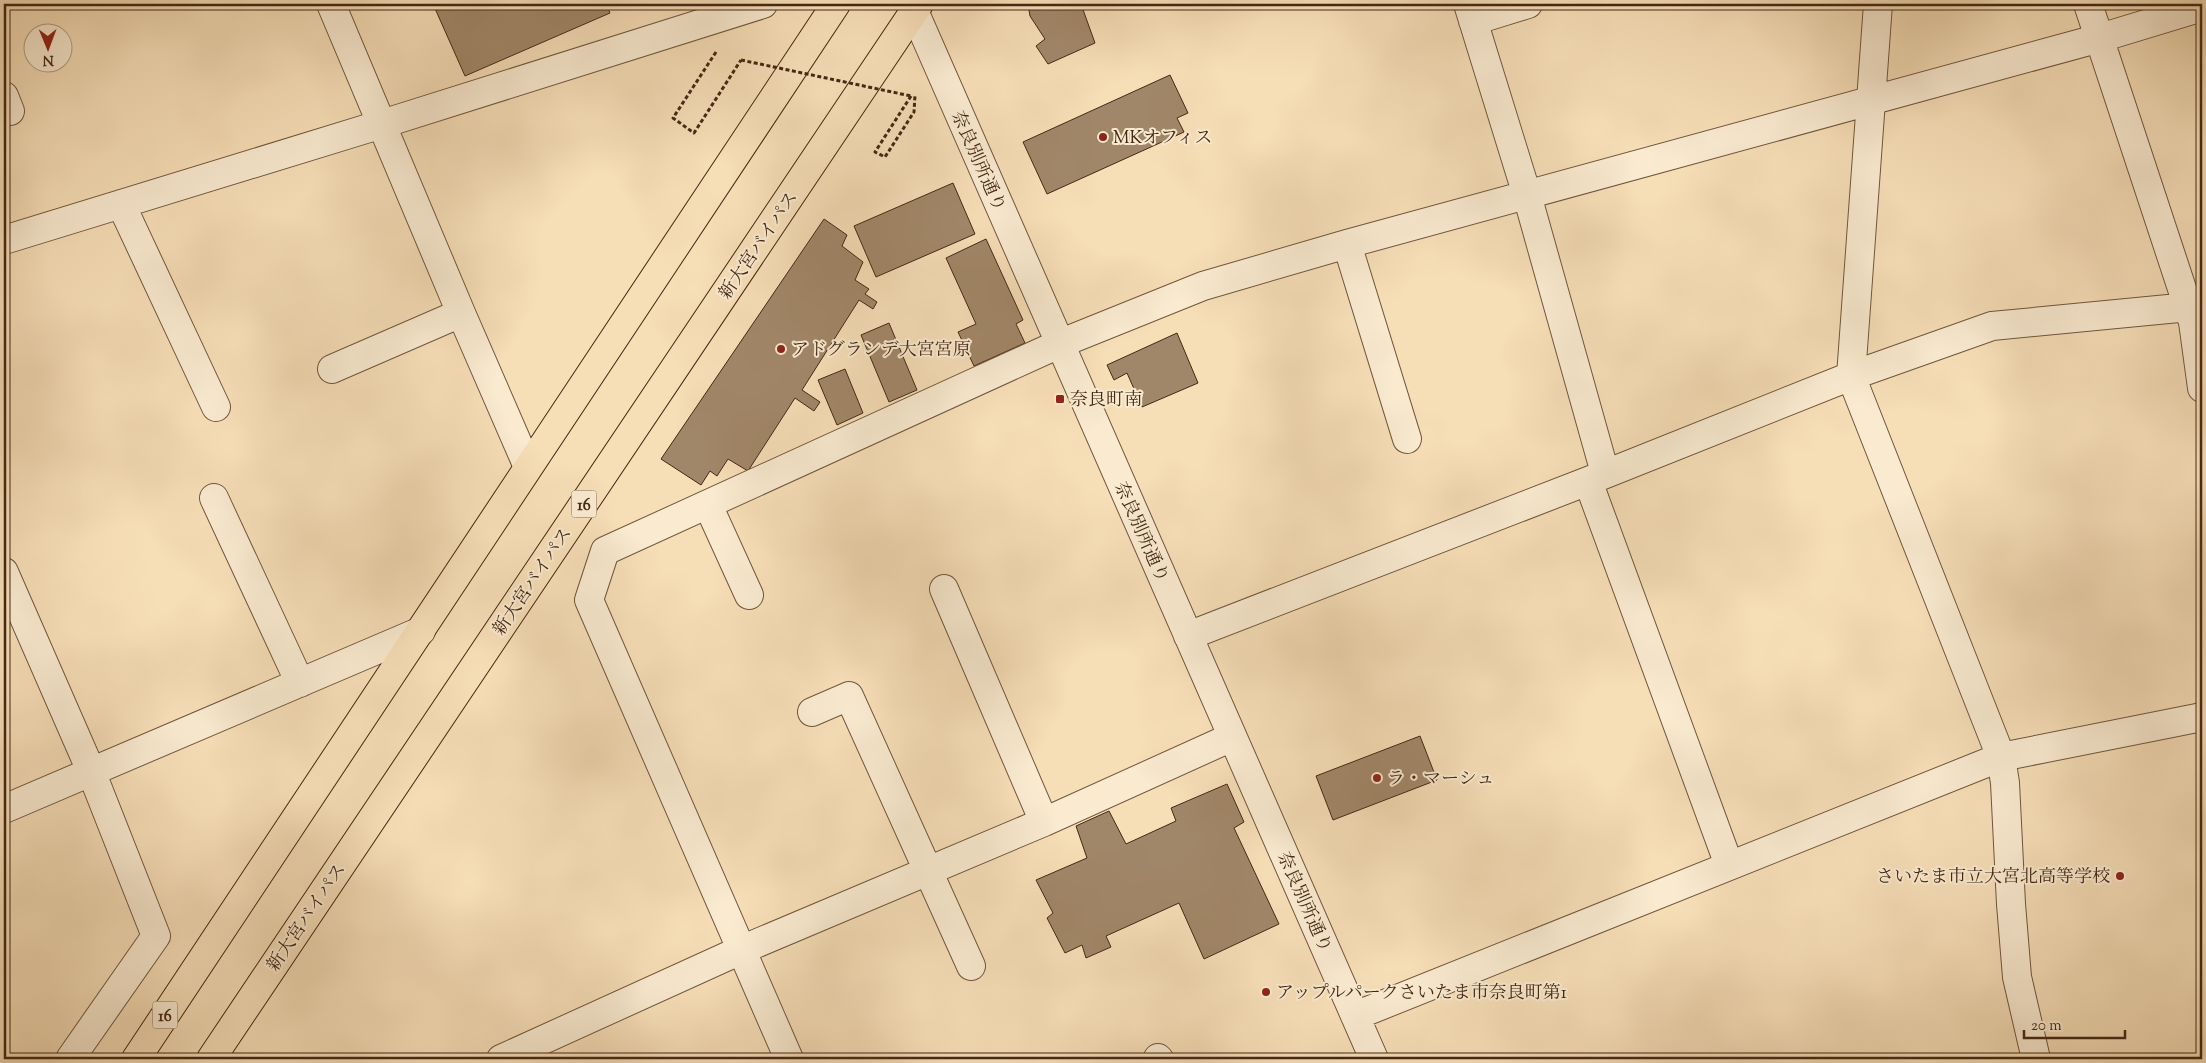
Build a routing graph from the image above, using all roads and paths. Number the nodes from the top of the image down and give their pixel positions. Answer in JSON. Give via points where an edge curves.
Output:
{"nodes":[{"id":1,"x":331,"y":4,"type":"edge"},
{"id":2,"x":763,"y":4,"type":"edge"},
{"id":3,"x":836,"y":4,"type":"edge"},
{"id":4,"x":1528,"y":4,"type":"edge"},
{"id":5,"x":1878,"y":4,"type":"edge"},
{"id":6,"x":2088,"y":4,"type":"edge"},
{"id":7,"x":915,"y":7,"type":"edge"},
{"id":8,"x":2202,"y":7,"type":"edge"},
{"id":9,"x":1471,"y":13,"type":"edge"},
{"id":10,"x":2100,"y":38,"type":"junction"},
{"id":11,"x":718,"y":49,"type":"dead end"},
{"id":12,"x":1871,"y":101,"type":"junction"},
{"id":13,"x":914,"y":112,"type":"dead end"},
{"id":14,"x":382,"y":124,"type":"junction"},
{"id":15,"x":1527,"y":195,"type":"junction"},
{"id":16,"x":121,"y":204,"type":"junction"},
{"id":17,"x":4,"y":240,"type":"edge"},
{"id":18,"x":1347,"y":244,"type":"junction"},
{"id":19,"x":2195,"y":305,"type":"edge"},
{"id":20,"x":461,"y":313,"type":"junction"},
{"id":21,"x":1059,"y":344,"type":"junction"},
{"id":22,"x":332,"y":369,"type":"dead end"},
{"id":23,"x":1851,"y":376,"type":"junction"},
{"id":24,"x":2202,"y":388,"type":"edge"},
{"id":25,"x":216,"y":406,"type":"dead end"},
{"id":26,"x":1407,"y":439,"type":"dead end"},
{"id":27,"x":528,"y":467,"type":"junction"},
{"id":28,"x":1596,"y":477,"type":"junction"},
{"id":29,"x":214,"y":498,"type":"dead end"},
{"id":30,"x":708,"y":505,"type":"junction"},
{"id":31,"x":4,"y":572,"type":"edge"},
{"id":32,"x":944,"y":590,"type":"dead end"},
{"id":33,"x":749,"y":594,"type":"dead end"},
{"id":34,"x":420,"y":631,"type":"junction"},
{"id":35,"x":1188,"y":636,"type":"junction"},
{"id":36,"x":300,"y":682,"type":"junction"},
{"id":37,"x":812,"y":712,"type":"dead end"},
{"id":38,"x":2202,"y":717,"type":"edge"},
{"id":39,"x":1232,"y":738,"type":"junction"},
{"id":40,"x":2001,"y":757,"type":"junction"},
{"id":41,"x":91,"y":771,"type":"junction"},
{"id":42,"x":4,"y":809,"type":"edge"},
{"id":43,"x":1044,"y":822,"type":"junction"},
{"id":44,"x":1729,"y":865,"type":"junction"},
{"id":45,"x":928,"y":871,"type":"junction"},
{"id":46,"x":741,"y":950,"type":"junction"},
{"id":47,"x":971,"y":966,"type":"dead end"},
{"id":48,"x":1355,"y":1016,"type":"junction"},
{"id":49,"x":70,"y":1059,"type":"edge"},
{"id":50,"x":136,"y":1059,"type":"edge"},
{"id":51,"x":211,"y":1059,"type":"edge"},
{"id":52,"x":501,"y":1059,"type":"edge"},
{"id":53,"x":789,"y":1059,"type":"edge"},
{"id":54,"x":1374,"y":1059,"type":"edge"},
{"id":55,"x":2036,"y":1059,"type":"edge"}],
"edges":[{"from":1,"to":14,"type":"street"},
{"from":2,"to":14,"type":"street"},
{"from":3,"to":27,"type":"highway","number":"16"},
{"from":4,"to":9,"type":"street"},
{"from":5,"to":12,"type":"street"},
{"from":6,"to":10,"type":"street"},
{"from":7,"to":21,"type":"street","name":"奈良別所通り"},
{"from":7,"to":51,"type":"highway","name":"新大宮バイパス","number":"16"},
{"from":8,"to":10,"type":"street"},
{"from":9,"to":15,"type":"street"},
{"from":10,"to":12,"type":"street"},
{"from":10,"to":19,"type":"street"},
{"from":11,"to":13,"type":"path","bridge":true,"via":[[673,118],[694,133],[741,60],[911,96],[875,152],[885,157]]},
{"from":12,"to":15,"type":"street"},
{"from":12,"to":23,"type":"street"},
{"from":14,"to":16,"type":"street"},
{"from":14,"to":20,"type":"street"},
{"from":15,"to":18,"type":"street"},
{"from":15,"to":28,"type":"street"},
{"from":16,"to":17,"type":"street"},
{"from":16,"to":25,"type":"street"},
{"from":18,"to":21,"type":"street","via":[[1203,286]]},
{"from":18,"to":26,"type":"street"},
{"from":19,"to":23,"type":"street","via":[[1992,326]]},
{"from":19,"to":24,"type":"street","via":[[2193,322]]},
{"from":20,"to":22,"type":"street"},
{"from":20,"to":27,"type":"street"},
{"from":21,"to":30,"type":"street"},
{"from":21,"to":35,"type":"street","name":"奈良別所通り"},
{"from":23,"to":28,"type":"street"},
{"from":23,"to":40,"type":"street"},
{"from":27,"to":34,"type":"highway","number":"16"},
{"from":28,"to":35,"type":"street"},
{"from":28,"to":44,"type":"street"},
{"from":29,"to":36,"type":"street"},
{"from":30,"to":33,"type":"street"},
{"from":30,"to":46,"type":"street","via":[[605,551],[589,600]]},
{"from":31,"to":41,"type":"street"},
{"from":32,"to":43,"type":"street"},
{"from":34,"to":36,"type":"street"},
{"from":34,"to":50,"type":"highway","number":"16"},
{"from":35,"to":39,"type":"street","name":"奈良別所通り"},
{"from":36,"to":41,"type":"street"},
{"from":37,"to":45,"type":"street","via":[[849,696]]},
{"from":38,"to":40,"type":"street"},
{"from":39,"to":43,"type":"street"},
{"from":39,"to":48,"type":"street","name":"奈良別所通り"},
{"from":40,"to":44,"type":"street"},
{"from":40,"to":55,"type":"street","via":[[2018,977]]},
{"from":41,"to":42,"type":"street"},
{"from":41,"to":49,"type":"street","via":[[156,936]]},
{"from":43,"to":45,"type":"street"},
{"from":44,"to":48,"type":"street"},
{"from":45,"to":46,"type":"street"},
{"from":45,"to":47,"type":"street"},
{"from":46,"to":52,"type":"street"},
{"from":46,"to":53,"type":"street"},
{"from":48,"to":54,"type":"street","name":"奈良別所通り"}]}
